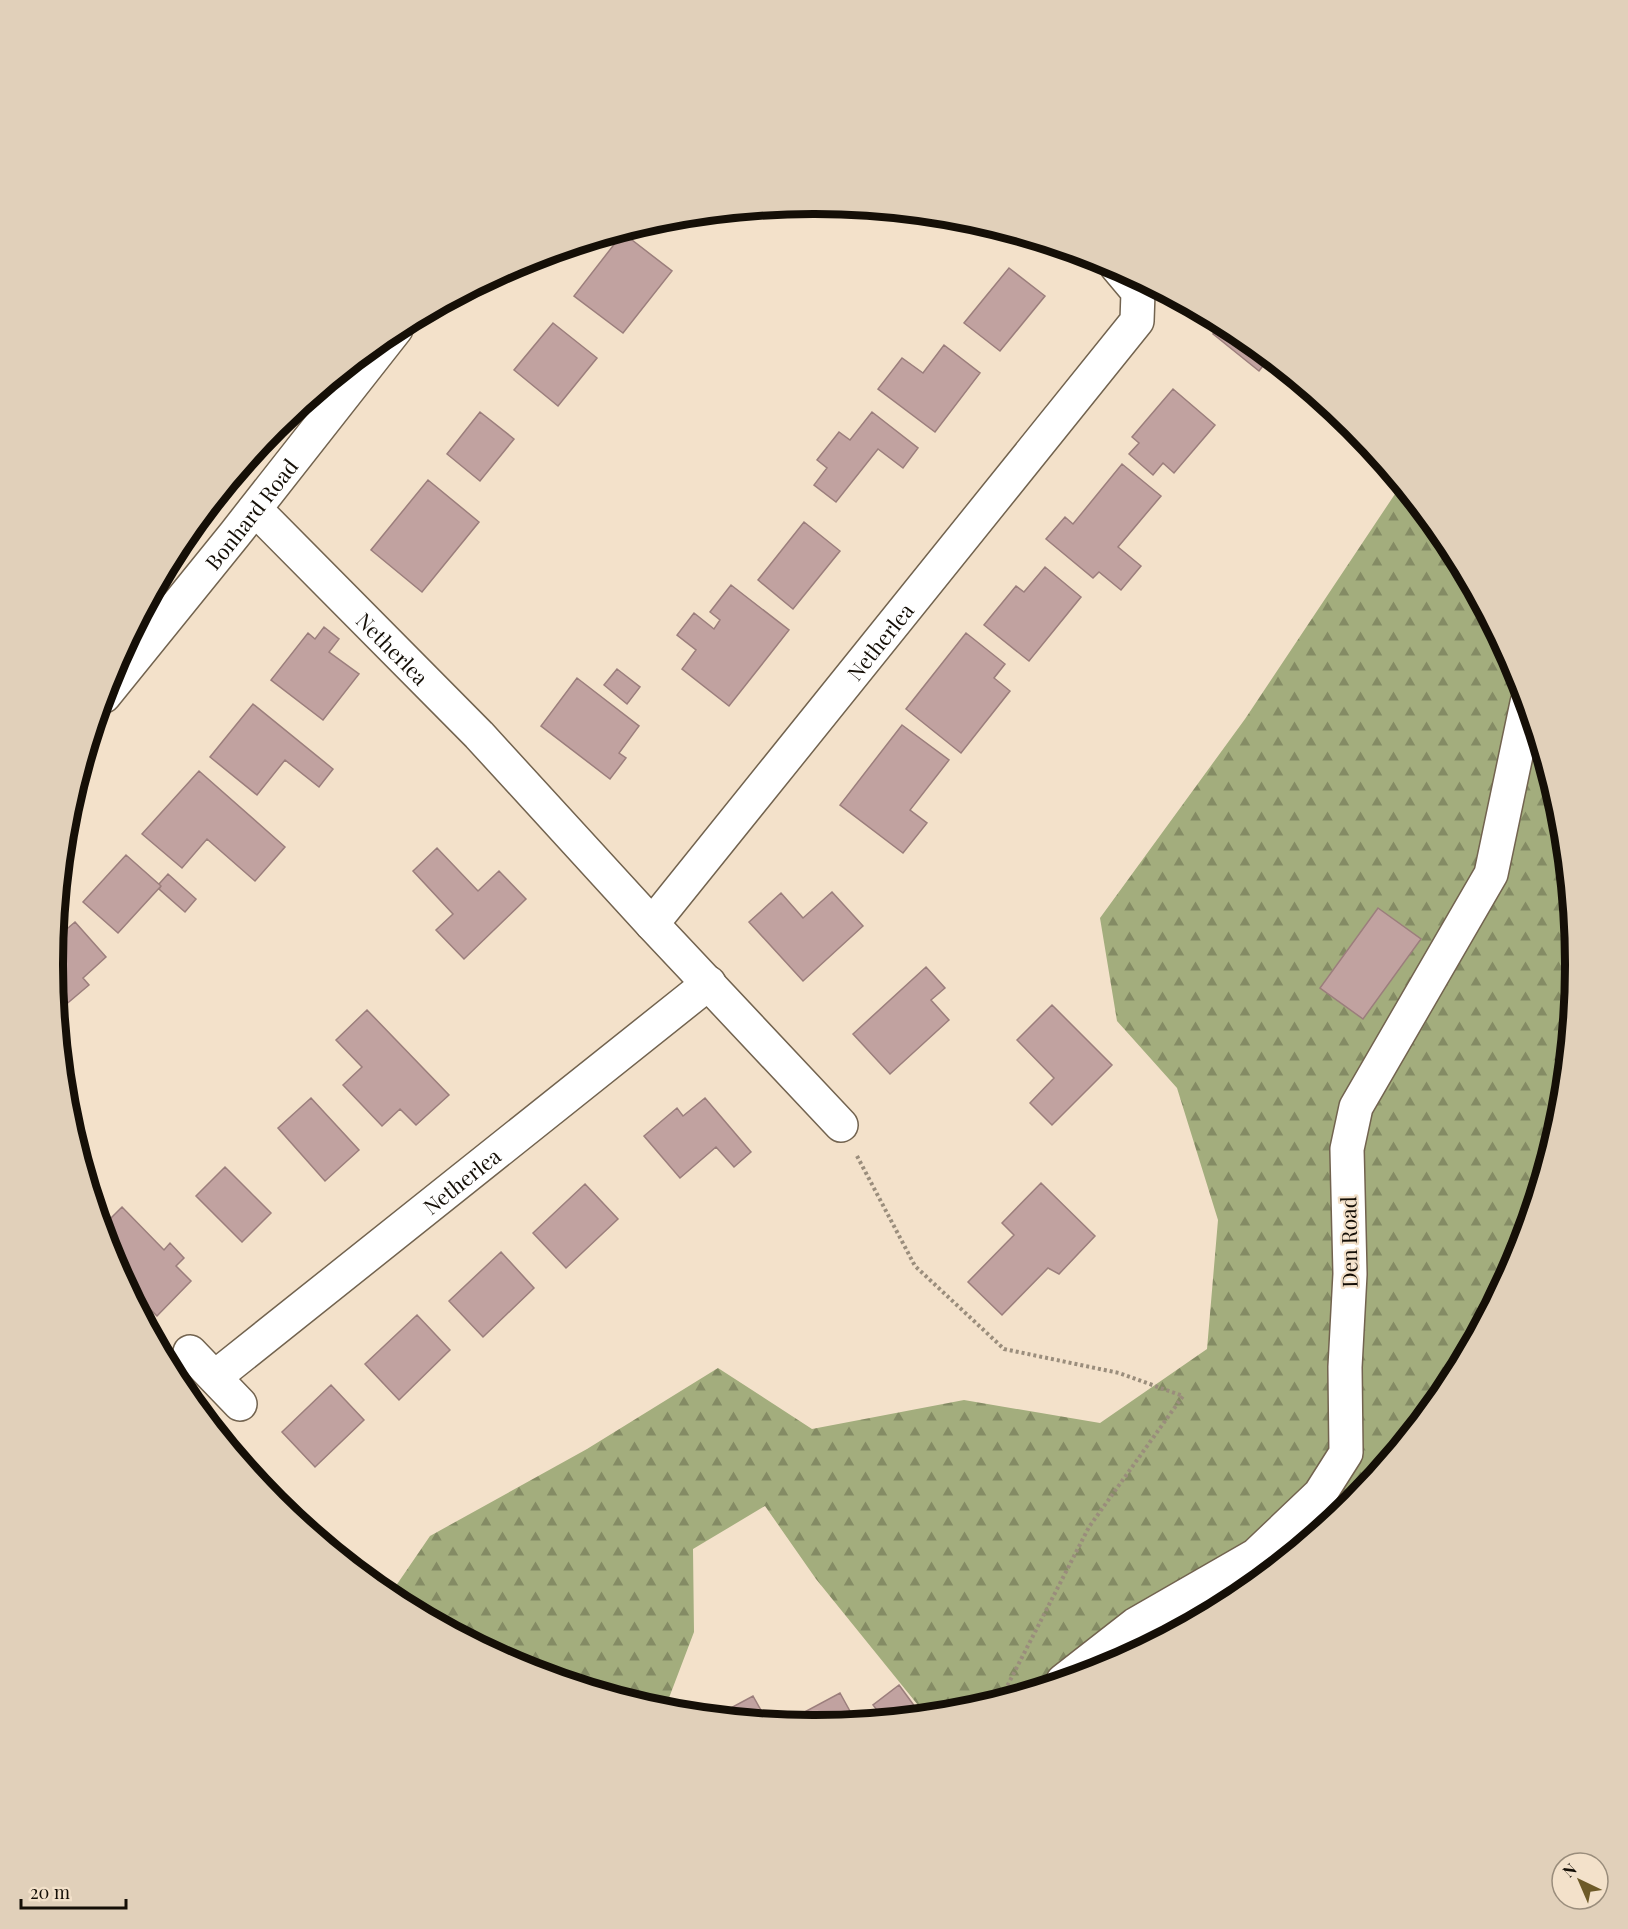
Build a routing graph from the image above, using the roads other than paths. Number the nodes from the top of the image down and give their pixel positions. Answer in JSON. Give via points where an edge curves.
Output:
{"nodes":[{"id":1,"x":1132,"y":285,"type":"edge"},
{"id":2,"x":375,"y":356,"type":"edge"},
{"id":3,"x":255,"y":509,"type":"junction"},
{"id":4,"x":121,"y":675,"type":"edge"},
{"id":5,"x":1524,"y":719,"type":"edge"},
{"id":6,"x":652,"y":924,"type":"junction"},
{"id":7,"x":709,"y":983,"type":"junction"},
{"id":8,"x":841,"y":1125,"type":"road end"},
{"id":9,"x":190,"y":1352,"type":"dead end"},
{"id":10,"x":215,"y":1377,"type":"junction"},
{"id":11,"x":240,"y":1404,"type":"dead end"},
{"id":12,"x":1084,"y":1665,"type":"edge"}],
"edges":[{"from":1,"to":6,"type":"street","name":"Netherlea","via":[[1138,292],[1137,321]]},
{"from":2,"to":3,"type":"street","name":"Bonhard Road"},
{"from":3,"to":4,"type":"street","name":"Bonhard Road"},
{"from":3,"to":6,"type":"street","name":"Netherlea","via":[[479,735]]},
{"from":5,"to":12,"type":"street","name":"Den Road","via":[[1491,874],[1356,1107],[1347,1149],[1350,1274],[1346,1453],[1320,1494],[1256,1555],[1136,1624]]},
{"from":6,"to":7,"type":"street","name":"Netherlea"},
{"from":7,"to":8,"type":"street","name":"Netherlea"},
{"from":7,"to":10,"type":"street","name":"Netherlea"},
{"from":9,"to":10,"type":"street"},
{"from":10,"to":11,"type":"street"}]}
